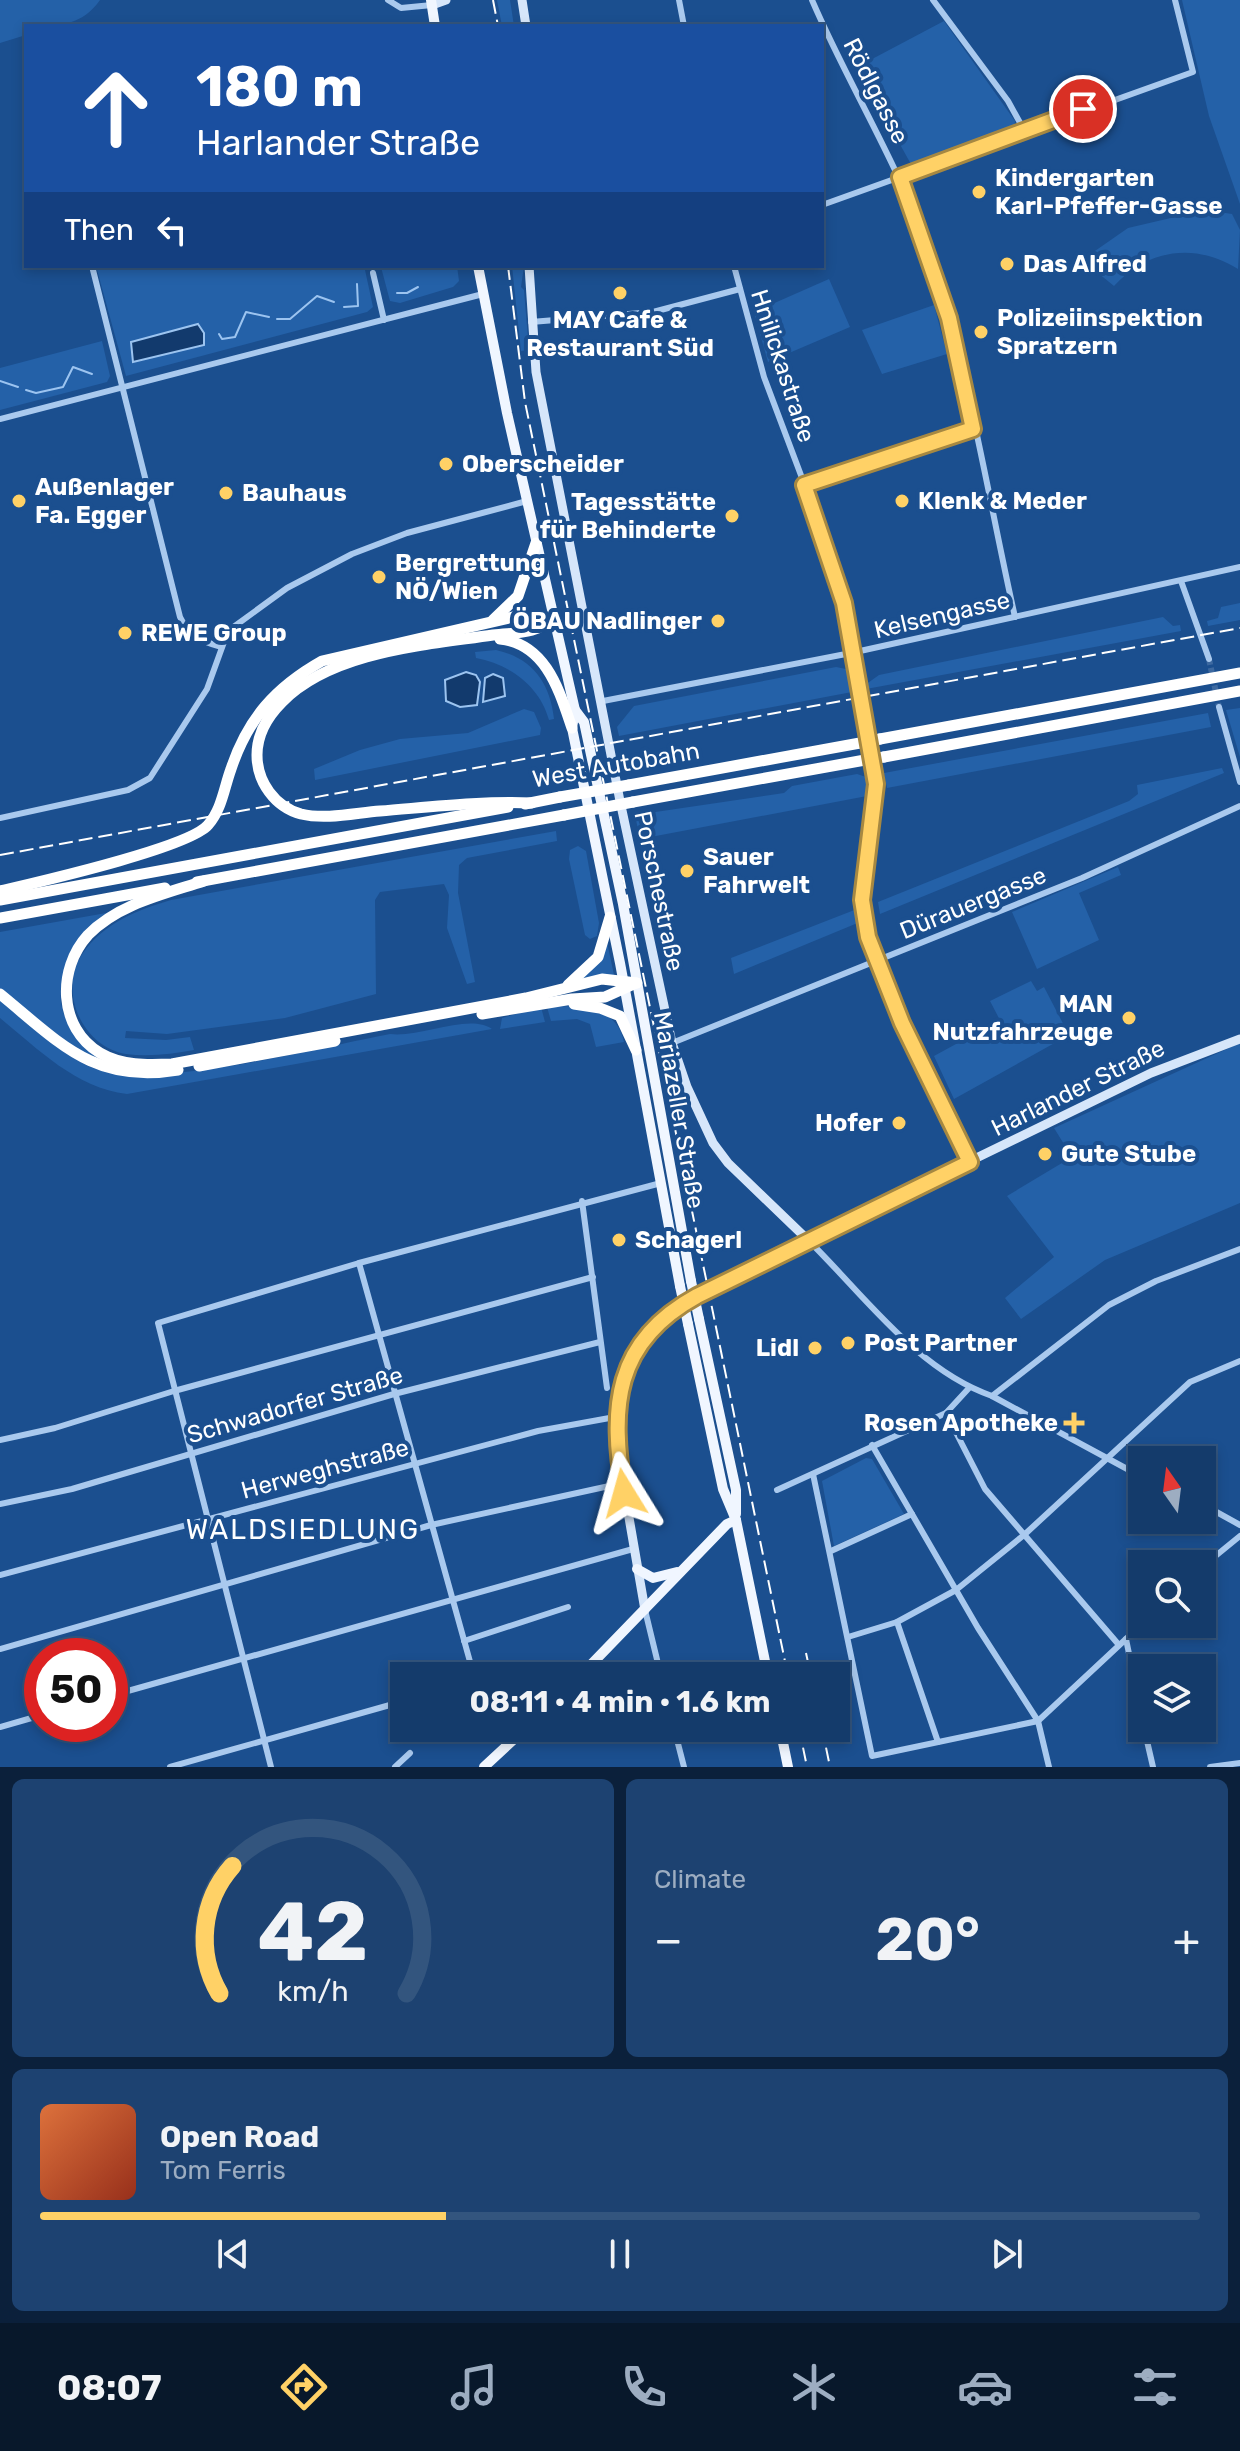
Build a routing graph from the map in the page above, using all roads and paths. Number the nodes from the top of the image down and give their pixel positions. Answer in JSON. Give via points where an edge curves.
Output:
{"nodes":[{"id":1,"x":388,"y":0,"type":"edge"},
{"id":2,"x":446,"y":0,"type":"edge"},
{"id":3,"x":522,"y":0,"type":"edge"},
{"id":4,"x":679,"y":0,"type":"edge"},
{"id":5,"x":812,"y":0,"type":"edge"},
{"id":6,"x":933,"y":0,"type":"edge"},
{"id":7,"x":1175,"y":0,"type":"edge"},
{"id":8,"x":431,"y":2,"type":"edge"},
{"id":9,"x":435,"y":24,"type":"edge"},
{"id":10,"x":526,"y":24,"type":"edge"},
{"id":11,"x":684,"y":24,"type":"edge"},
{"id":12,"x":822,"y":24,"type":"edge"},
{"id":13,"x":824,"y":28,"type":"edge"},
{"id":14,"x":1024,"y":130,"type":"junction"},
{"id":15,"x":900,"y":177,"type":"junction"},
{"id":16,"x":824,"y":204,"type":"edge"},
{"id":17,"x":92,"y":268,"type":"edge"},
{"id":18,"x":478,"y":268,"type":"edge"},
{"id":19,"x":529,"y":268,"type":"edge"},
{"id":20,"x":735,"y":268,"type":"edge"},
{"id":21,"x":373,"y":273,"type":"dead end"},
{"id":22,"x":740,"y":289,"type":"junction"},
{"id":23,"x":483,"y":294,"type":"junction"},
{"id":24,"x":384,"y":320,"type":"junction"},
{"id":25,"x":531,"y":322,"type":"junction"},
{"id":26,"x":121,"y":387,"type":"junction"},
{"id":27,"x":0,"y":419,"type":"edge"},
{"id":28,"x":973,"y":429,"type":"junction"},
{"id":29,"x":804,"y":485,"type":"junction"},
{"id":30,"x":527,"y":501,"type":"junction"},
{"id":31,"x":536,"y":543,"type":"junction"},
{"id":32,"x":1240,"y":567,"type":"edge"},
{"id":33,"x":1181,"y":581,"type":"junction"},
{"id":34,"x":555,"y":617,"type":"junction"},
{"id":35,"x":1015,"y":617,"type":"junction"},
{"id":36,"x":487,"y":624,"type":"junction"},
{"id":37,"x":476,"y":639,"type":"junction"},
{"id":38,"x":221,"y":647,"type":"junction"},
{"id":39,"x":851,"y":653,"type":"junction"},
{"id":40,"x":1209,"y":659,"type":"tunnel mouth"},
{"id":41,"x":1240,"y":673,"type":"edge"},
{"id":42,"x":1240,"y":691,"type":"edge"},
{"id":43,"x":603,"y":701,"type":"junction"},
{"id":44,"x":1219,"y":707,"type":"tunnel mouth"},
{"id":45,"x":575,"y":710,"type":"junction"},
{"id":46,"x":572,"y":728,"type":"junction"},
{"id":47,"x":1240,"y":782,"type":"edge"},
{"id":48,"x":532,"y":803,"type":"junction"},
{"id":49,"x":1240,"y":806,"type":"edge"},
{"id":50,"x":0,"y":818,"type":"edge"},
{"id":51,"x":204,"y":881,"type":"junction"},
{"id":52,"x":0,"y":891,"type":"edge"},
{"id":53,"x":0,"y":900,"type":"edge"},
{"id":54,"x":610,"y":917,"type":"junction"},
{"id":55,"x":0,"y":918,"type":"edge"},
{"id":56,"x":877,"y":962,"type":"junction"},
{"id":57,"x":628,"y":984,"type":"junction"},
{"id":58,"x":0,"y":994,"type":"edge"},
{"id":59,"x":559,"y":997,"type":"junction"},
{"id":60,"x":1240,"y":1039,"type":"edge"},
{"id":61,"x":672,"y":1043,"type":"junction"},
{"id":62,"x":636,"y":1050,"type":"junction"},
{"id":63,"x":970,"y":1162,"type":"junction"},
{"id":64,"x":666,"y":1182,"type":"junction"},
{"id":65,"x":582,"y":1201,"type":"junction"},
{"id":66,"x":809,"y":1241,"type":"junction"},
{"id":67,"x":1240,"y":1249,"type":"edge"},
{"id":68,"x":359,"y":1263,"type":"junction"},
{"id":69,"x":593,"y":1277,"type":"junction"},
{"id":70,"x":378,"y":1334,"type":"junction"},
{"id":71,"x":600,"y":1342,"type":"junction"},
{"id":72,"x":1240,"y":1361,"type":"edge"},
{"id":73,"x":607,"y":1388,"type":"dead end"},
{"id":74,"x":969,"y":1388,"type":"junction"},
{"id":75,"x":174,"y":1391,"type":"junction"},
{"id":76,"x":394,"y":1394,"type":"junction"},
{"id":77,"x":992,"y":1396,"type":"junction"},
{"id":78,"x":946,"y":1413,"type":"junction"},
{"id":79,"x":615,"y":1417,"type":"junction"},
{"id":80,"x":0,"y":1440,"type":"edge"},
{"id":81,"x":872,"y":1445,"type":"junction"},
{"id":82,"x":191,"y":1454,"type":"junction"},
{"id":83,"x":1105,"y":1460,"type":"junction"},
{"id":84,"x":413,"y":1463,"type":"junction"},
{"id":85,"x":1128,"y":1471,"type":"edge"},
{"id":86,"x":813,"y":1474,"type":"junction"},
{"id":87,"x":623,"y":1483,"type":"junction"},
{"id":88,"x":777,"y":1490,"type":"dead end"},
{"id":89,"x":0,"y":1504,"type":"edge"},
{"id":90,"x":1216,"y":1512,"type":"edge"},
{"id":91,"x":912,"y":1514,"type":"junction"},
{"id":92,"x":207,"y":1520,"type":"junction"},
{"id":93,"x":736,"y":1520,"type":"junction"},
{"id":94,"x":431,"y":1525,"type":"junction"},
{"id":95,"x":1240,"y":1525,"type":"edge"},
{"id":96,"x":1024,"y":1535,"type":"junction"},
{"id":97,"x":1240,"y":1536,"type":"edge"},
{"id":98,"x":633,"y":1549,"type":"junction"},
{"id":99,"x":831,"y":1551,"type":"junction"},
{"id":100,"x":1216,"y":1556,"type":"edge"},
{"id":101,"x":637,"y":1569,"type":"junction"},
{"id":102,"x":682,"y":1570,"type":"junction"},
{"id":103,"x":0,"y":1575,"type":"edge"},
{"id":104,"x":225,"y":1584,"type":"junction"},
{"id":105,"x":956,"y":1590,"type":"junction"},
{"id":106,"x":452,"y":1598,"type":"junction"},
{"id":107,"x":568,"y":1607,"type":"dead end"},
{"id":108,"x":645,"y":1610,"type":"junction"},
{"id":109,"x":897,"y":1622,"type":"junction"},
{"id":110,"x":848,"y":1637,"type":"junction"},
{"id":111,"x":1126,"y":1639,"type":"joint"},
{"id":112,"x":464,"y":1641,"type":"junction"},
{"id":113,"x":1119,"y":1645,"type":"junction"},
{"id":114,"x":0,"y":1649,"type":"edge"},
{"id":115,"x":1129,"y":1654,"type":"edge"},
{"id":116,"x":244,"y":1659,"type":"junction"},
{"id":117,"x":470,"y":1662,"type":"edge"},
{"id":118,"x":594,"y":1662,"type":"edge"},
{"id":119,"x":658,"y":1662,"type":"edge"},
{"id":120,"x":765,"y":1662,"type":"edge"},
{"id":121,"x":128,"y":1691,"type":"edge"},
{"id":122,"x":390,"y":1705,"type":"edge"},
{"id":123,"x":24,"y":1720,"type":"edge"},
{"id":124,"x":1038,"y":1721,"type":"junction"},
{"id":125,"x":0,"y":1727,"type":"edge"},
{"id":126,"x":265,"y":1741,"type":"junction"},
{"id":127,"x":678,"y":1742,"type":"edge"},
{"id":128,"x":783,"y":1742,"type":"edge"},
{"id":129,"x":938,"y":1742,"type":"junction"},
{"id":130,"x":1147,"y":1742,"type":"edge"},
{"id":131,"x":511,"y":1743,"type":"edge"},
{"id":132,"x":410,"y":1753,"type":"dead end"},
{"id":133,"x":1240,"y":1763,"type":"edge"},
{"id":134,"x":486,"y":1766,"type":"edge"},
{"id":135,"x":170,"y":1767,"type":"edge"},
{"id":136,"x":271,"y":1767,"type":"edge"},
{"id":137,"x":395,"y":1767,"type":"edge"},
{"id":138,"x":684,"y":1767,"type":"edge"},
{"id":139,"x":788,"y":1767,"type":"edge"},
{"id":140,"x":1049,"y":1767,"type":"edge"},
{"id":141,"x":1153,"y":1767,"type":"edge"},
{"id":142,"x":1210,"y":1767,"type":"edge"}],
"edges":[{"from":1,"to":8,"type":"street","via":[[401,8]]},
{"from":2,"to":8,"type":"street"},
{"from":3,"to":10,"type":"street"},
{"from":4,"to":11,"type":"street"},
{"from":5,"to":12,"type":"street","name":"Rödlgasse"},
{"from":6,"to":14,"type":"street"},
{"from":7,"to":14,"type":"street","via":[[1193,72]]},
{"from":8,"to":9,"type":"main road"},
{"from":13,"to":15,"type":"street","name":"Rödlgasse"},
{"from":14,"to":15,"type":"street"},
{"from":15,"to":16,"type":"street"},
{"from":15,"to":28,"type":"street","name":"Rödlgasse","via":[[949,318]]},
{"from":17,"to":26,"type":"street"},
{"from":18,"to":23,"type":"main road","name":"Mariazeller Straße"},
{"from":19,"to":25,"type":"street","name":"Porschestraße"},
{"from":20,"to":22,"type":"street","name":"Hnilickastraße"},
{"from":21,"to":24,"type":"street"},
{"from":22,"to":25,"type":"street","via":[[653,312]]},
{"from":22,"to":29,"type":"street","name":"Hnilickastraße","via":[[764,377]]},
{"from":23,"to":24,"type":"street"},
{"from":23,"to":30,"type":"main road","name":"Mariazeller Straße"},
{"from":24,"to":26,"type":"street"},
{"from":25,"to":43,"type":"street","name":"Porschestraße","via":[[536,372]]},
{"from":26,"to":27,"type":"street"},
{"from":26,"to":38,"type":"street","via":[[180,617],[190,634]]},
{"from":28,"to":29,"type":"street"},
{"from":28,"to":35,"type":"street","name":"Rödlgasse"},
{"from":29,"to":39,"type":"street","name":"Hnilickastraße","via":[[841,590]]},
{"from":30,"to":31,"type":"main road","name":"Mariazeller Straße"},
{"from":30,"to":38,"type":"street","via":[[427,526],[343,558],[244,619],[228,631]]},
{"from":31,"to":34,"type":"main road","name":"Mariazeller Straße"},
{"from":31,"to":36,"type":"highway","via":[[518,596]]},
{"from":32,"to":33,"type":"street","name":"Kelsengasse"},
{"from":33,"to":35,"type":"street","name":"Kelsengasse"},
{"from":33,"to":40,"type":"street"},
{"from":34,"to":36,"type":"highway","via":[[522,615]]},
{"from":34,"to":37,"type":"highway","via":[[532,633]]},
{"from":34,"to":45,"type":"main road","name":"Mariazeller Straße"},
{"from":35,"to":39,"type":"street","name":"Kelsengasse"},
{"from":36,"to":52,"type":"highway","via":[[322,661],[262,707],[239,747],[221,803],[201,832]]},
{"from":37,"to":46,"type":"highway","via":[[505,639],[532,651],[550,672]]},
{"from":37,"to":48,"type":"highway","via":[[363,658],[301,686],[265,723],[257,753],[261,779],[278,802],[312,815],[484,801]]},
{"from":38,"to":50,"type":"street","via":[[207,689],[150,778],[128,790]]},
{"from":39,"to":43,"type":"street","name":"Kelsengasse"},
{"from":39,"to":56,"type":"street","name":"Hnilickastraße","via":[[876,784],[862,900]]},
{"from":41,"to":48,"type":"highway","name":"West Autobahn","bridge":true},
{"from":42,"to":51,"type":"highway","name":"West Autobahn","bridge":true},
{"from":43,"to":61,"type":"street","name":"Porschestraße"},
{"from":44,"to":47,"type":"street"},
{"from":45,"to":46,"type":"main road","name":"Mariazeller Straße"},
{"from":45,"to":57,"type":"main road","name":"Mariazeller Straße","via":[[584,722]]},
{"from":46,"to":54,"type":"main road","name":"Mariazeller Straße"},
{"from":48,"to":53,"type":"highway","name":"West Autobahn"},
{"from":49,"to":56,"type":"street","name":"Dürauergasse"},
{"from":51,"to":55,"type":"highway","name":"West Autobahn"},
{"from":51,"to":59,"type":"highway","via":[[116,913],[88,935],[75,955],[67,976],[70,1016],[100,1054],[132,1065],[172,1064]]},
{"from":54,"to":57,"type":"main road","name":"Mariazeller Straße"},
{"from":54,"to":59,"type":"highway","via":[[598,957]]},
{"from":56,"to":61,"type":"street","name":"Dürauergasse"},
{"from":56,"to":63,"type":"street","name":"Hnilickastraße"},
{"from":57,"to":59,"type":"highway","via":[[605,997]]},
{"from":57,"to":59,"type":"highway","via":[[602,979]]},
{"from":57,"to":62,"type":"main road","name":"Mariazeller Straße"},
{"from":57,"to":64,"type":"main road","name":"Mariazeller Straße"},
{"from":58,"to":59,"type":"highway","via":[[82,1058],[132,1073],[177,1070]]},
{"from":59,"to":62,"type":"highway","via":[[613,1011],[626,1025]]},
{"from":60,"to":63,"type":"street","name":"Harlander Straße","via":[[1151,1073]]},
{"from":61,"to":66,"type":"street","name":"Porschestraße","via":[[713,1143]]},
{"from":62,"to":64,"type":"main road","name":"Mariazeller Straße"},
{"from":63,"to":66,"type":"street","name":"Harlander Straße"},
{"from":64,"to":65,"type":"street"},
{"from":64,"to":93,"type":"main road","name":"Mariazeller Straße","bridge":true,"via":[[736,1490]]},
{"from":64,"to":93,"type":"main road","name":"Mariazeller Straße","bridge":true,"via":[[680,1286],[723,1489]]},
{"from":65,"to":68,"type":"street"},
{"from":65,"to":69,"type":"street"},
{"from":66,"to":74,"type":"street","name":"Porschestraße","via":[[921,1353]]},
{"from":66,"to":79,"type":"street","name":"Harlander Straße","via":[[678,1307],[637,1348],[622,1381]]},
{"from":67,"to":77,"type":"street","via":[[1109,1305]]},
{"from":68,"to":70,"type":"street"},
{"from":68,"to":75,"type":"street","via":[[158,1323]]},
{"from":69,"to":70,"type":"street"},
{"from":69,"to":71,"type":"street"},
{"from":70,"to":75,"type":"street"},
{"from":70,"to":76,"type":"street"},
{"from":71,"to":73,"type":"street"},
{"from":71,"to":76,"type":"street","name":"Schwadorfer Straße"},
{"from":72,"to":83,"type":"street","via":[[1193,1379]]},
{"from":74,"to":77,"type":"street","name":"Porschestraße"},
{"from":74,"to":78,"type":"street"},
{"from":75,"to":80,"type":"street"},
{"from":75,"to":82,"type":"street"},
{"from":76,"to":82,"type":"street","name":"Schwadorfer Straße"},
{"from":76,"to":84,"type":"street"},
{"from":77,"to":83,"type":"street","name":"Porschestraße"},
{"from":78,"to":81,"type":"street"},
{"from":78,"to":96,"type":"street","via":[[979,1482]]},
{"from":79,"to":84,"type":"street","name":"Herweghstraße"},
{"from":79,"to":87,"type":"street","name":"Harlander Straße"},
{"from":81,"to":86,"type":"street"},
{"from":81,"to":91,"type":"street"},
{"from":82,"to":89,"type":"street","name":"Schwadorfer Straße"},
{"from":82,"to":92,"type":"street"},
{"from":83,"to":85,"type":"street","name":"Porschestraße"},
{"from":83,"to":96,"type":"street"},
{"from":84,"to":92,"type":"street","name":"Herweghstraße"},
{"from":84,"to":94,"type":"street"},
{"from":86,"to":88,"type":"street"},
{"from":86,"to":99,"type":"street"},
{"from":87,"to":94,"type":"street"},
{"from":87,"to":98,"type":"street","name":"Harlander Straße"},
{"from":90,"to":95,"type":"street"},
{"from":91,"to":99,"type":"street"},
{"from":91,"to":105,"type":"street"},
{"from":92,"to":103,"type":"street","name":"Herweghstraße"},
{"from":92,"to":104,"type":"street"},
{"from":93,"to":102,"type":"main road"},
{"from":93,"to":120,"type":"main road","name":"Mariazeller Straße"},
{"from":94,"to":104,"type":"street"},
{"from":94,"to":106,"type":"street"},
{"from":96,"to":105,"type":"street"},
{"from":96,"to":113,"type":"street"},
{"from":97,"to":100,"type":"street"},
{"from":98,"to":101,"type":"street","name":"Harlander Straße"},
{"from":98,"to":106,"type":"street"},
{"from":99,"to":110,"type":"street"},
{"from":101,"to":102,"type":"main road","via":[[653,1578]]},
{"from":101,"to":108,"type":"street","name":"Harlander Straße"},
{"from":102,"to":108,"type":"main road"},
{"from":104,"to":114,"type":"street"},
{"from":104,"to":116,"type":"street"},
{"from":105,"to":109,"type":"street"},
{"from":105,"to":124,"type":"street"},
{"from":106,"to":112,"type":"street"},
{"from":106,"to":116,"type":"street"},
{"from":107,"to":112,"type":"street"},
{"from":108,"to":118,"type":"main road"},
{"from":108,"to":119,"type":"street"},
{"from":109,"to":110,"type":"street"},
{"from":109,"to":129,"type":"street"},
{"from":110,"to":129,"type":"street","via":[[872,1756]]},
{"from":111,"to":113,"type":"street"},
{"from":111,"to":115,"type":"street"},
{"from":112,"to":117,"type":"street"},
{"from":113,"to":124,"type":"street"},
{"from":116,"to":121,"type":"street"},
{"from":116,"to":126,"type":"street"},
{"from":122,"to":126,"type":"street"},
{"from":123,"to":125,"type":"street"},
{"from":124,"to":129,"type":"street"},
{"from":124,"to":140,"type":"street"},
{"from":126,"to":135,"type":"street"},
{"from":126,"to":136,"type":"street"},
{"from":127,"to":138,"type":"street"},
{"from":128,"to":139,"type":"main road"},
{"from":130,"to":141,"type":"street"},
{"from":131,"to":134,"type":"main road"},
{"from":132,"to":137,"type":"street"},
{"from":133,"to":142,"type":"street"}]}
